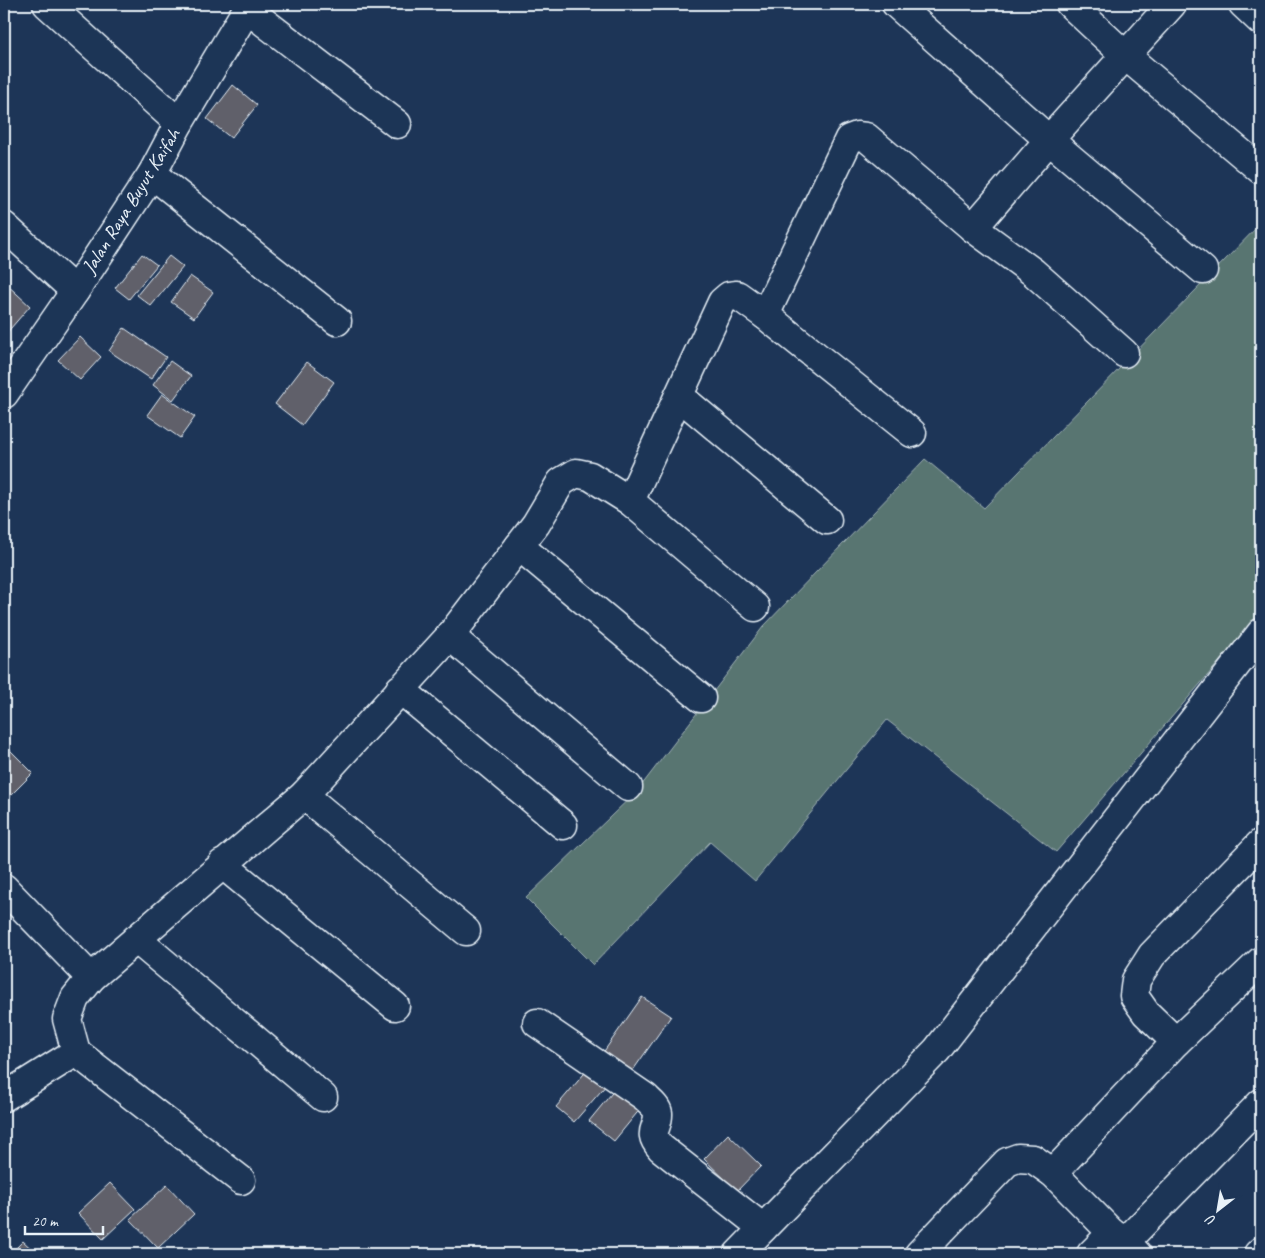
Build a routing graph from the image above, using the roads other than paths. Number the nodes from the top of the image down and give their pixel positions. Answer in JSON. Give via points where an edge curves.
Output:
{"nodes":[{"id":1,"x":47,"y":4,"type":"edge"},
{"id":2,"x":896,"y":4,"type":"edge"},
{"id":3,"x":1070,"y":4,"type":"edge"},
{"id":4,"x":1172,"y":4,"type":"edge"},
{"id":5,"x":1243,"y":4,"type":"edge"},
{"id":6,"x":248,"y":6,"type":"edge"},
{"id":7,"x":1261,"y":21,"type":"edge"},
{"id":8,"x":1126,"y":56,"type":"junction"},
{"id":9,"x":179,"y":123,"type":"junction"},
{"id":10,"x":397,"y":124,"type":"dead end"},
{"id":11,"x":1049,"y":140,"type":"junction"},
{"id":12,"x":1261,"y":170,"type":"edge"},
{"id":13,"x":152,"y":174,"type":"junction"},
{"id":14,"x":4,"y":226,"type":"edge"},
{"id":15,"x":973,"y":228,"type":"junction"},
{"id":16,"x":1203,"y":270,"type":"dead end"},
{"id":17,"x":75,"y":291,"type":"junction"},
{"id":18,"x":765,"y":315,"type":"junction"},
{"id":19,"x":337,"y":321,"type":"dead end"},
{"id":20,"x":1124,"y":353,"type":"dead end"},
{"id":21,"x":4,"y":394,"type":"edge"},
{"id":22,"x":679,"y":396,"type":"junction"},
{"id":23,"x":912,"y":432,"type":"dead end"},
{"id":24,"x":630,"y":501,"type":"junction"},
{"id":25,"x":827,"y":520,"type":"dead end"},
{"id":26,"x":518,"y":546,"type":"junction"},
{"id":27,"x":755,"y":607,"type":"dead end"},
{"id":28,"x":1261,"y":633,"type":"edge"},
{"id":29,"x":450,"y":636,"type":"junction"},
{"id":30,"x":400,"y":689,"type":"junction"},
{"id":31,"x":701,"y":698,"type":"dead end"},
{"id":32,"x":628,"y":786,"type":"dead end"},
{"id":33,"x":304,"y":795,"type":"junction"},
{"id":34,"x":563,"y":825,"type":"dead end"},
{"id":35,"x":1261,"y":843,"type":"edge"},
{"id":36,"x":222,"y":864,"type":"junction"},
{"id":37,"x":4,"y":888,"type":"edge"},
{"id":38,"x":466,"y":931,"type":"dead end"},
{"id":39,"x":136,"y":939,"type":"junction"},
{"id":40,"x":1261,"y":961,"type":"edge"},
{"id":41,"x":91,"y":978,"type":"junction"},
{"id":42,"x":395,"y":1006,"type":"dead end"},
{"id":43,"x":537,"y":1023,"type":"dead end"},
{"id":44,"x":1176,"y":1042,"type":"junction"},
{"id":45,"x":76,"y":1052,"type":"junction"},
{"id":46,"x":4,"y":1097,"type":"edge"},
{"id":47,"x":323,"y":1097,"type":"dead end"},
{"id":48,"x":1261,"y":1103,"type":"edge"},
{"id":49,"x":1053,"y":1173,"type":"junction"},
{"id":50,"x":242,"y":1180,"type":"dead end"},
{"id":51,"x":764,"y":1228,"type":"junction"},
{"id":52,"x":1124,"y":1243,"type":"edge"},
{"id":53,"x":1261,"y":1251,"type":"edge"},
{"id":54,"x":738,"y":1254,"type":"edge"},
{"id":55,"x":919,"y":1254,"type":"edge"},
{"id":56,"x":1091,"y":1254,"type":"edge"},
{"id":57,"x":1258,"y":1254,"type":"edge"}],
"edges":[{"from":1,"to":9,"type":"street"},
{"from":2,"to":11,"type":"street"},
{"from":3,"to":8,"type":"street"},
{"from":4,"to":8,"type":"street"},
{"from":5,"to":7,"type":"street"},
{"from":6,"to":9,"type":"street","name":"Jalan Raya Buyut Kaifah"},
{"from":6,"to":10,"type":"street"},
{"from":8,"to":11,"type":"street"},
{"from":8,"to":12,"type":"street"},
{"from":9,"to":13,"type":"street","name":"Jalan Raya Buyut Kaifah"},
{"from":11,"to":15,"type":"street"},
{"from":11,"to":16,"type":"street"},
{"from":13,"to":17,"type":"street","name":"Jalan Raya Buyut Kaifah"},
{"from":13,"to":19,"type":"street"},
{"from":14,"to":17,"type":"street"},
{"from":15,"to":18,"type":"street","via":[[866,137],[849,139]]},
{"from":15,"to":20,"type":"street","via":[[1033,272]]},
{"from":17,"to":21,"type":"street","name":"Jalan Raya Buyut Kaifah"},
{"from":18,"to":22,"type":"street","via":[[737,295],[722,302]]},
{"from":18,"to":23,"type":"street"},
{"from":22,"to":24,"type":"street"},
{"from":22,"to":25,"type":"street"},
{"from":24,"to":26,"type":"street","via":[[590,476],[576,473],[561,482],[536,524]]},
{"from":24,"to":27,"type":"street"},
{"from":26,"to":29,"type":"street"},
{"from":26,"to":31,"type":"street"},
{"from":28,"to":51,"type":"street","via":[[938,1050]]},
{"from":29,"to":30,"type":"street"},
{"from":29,"to":32,"type":"street"},
{"from":30,"to":33,"type":"street"},
{"from":30,"to":34,"type":"street"},
{"from":33,"to":36,"type":"street"},
{"from":33,"to":38,"type":"street"},
{"from":35,"to":44,"type":"street","via":[[1152,955],[1136,980],[1134,996],[1146,1013]]},
{"from":36,"to":39,"type":"street"},
{"from":36,"to":42,"type":"street"},
{"from":37,"to":41,"type":"street"},
{"from":39,"to":41,"type":"street"},
{"from":39,"to":47,"type":"street"},
{"from":40,"to":44,"type":"street"},
{"from":41,"to":45,"type":"street","via":[[75,998],[67,1019]]},
{"from":43,"to":51,"type":"street","via":[[645,1097],[658,1114],[653,1132],[655,1142]]},
{"from":44,"to":49,"type":"street"},
{"from":45,"to":46,"type":"street"},
{"from":45,"to":50,"type":"street"},
{"from":48,"to":52,"type":"street"},
{"from":49,"to":52,"type":"street"},
{"from":49,"to":55,"type":"street","via":[[1033,1159],[1018,1158],[1007,1162]]},
{"from":51,"to":54,"type":"street"},
{"from":52,"to":56,"type":"street"},
{"from":53,"to":57,"type":"street"}]}
